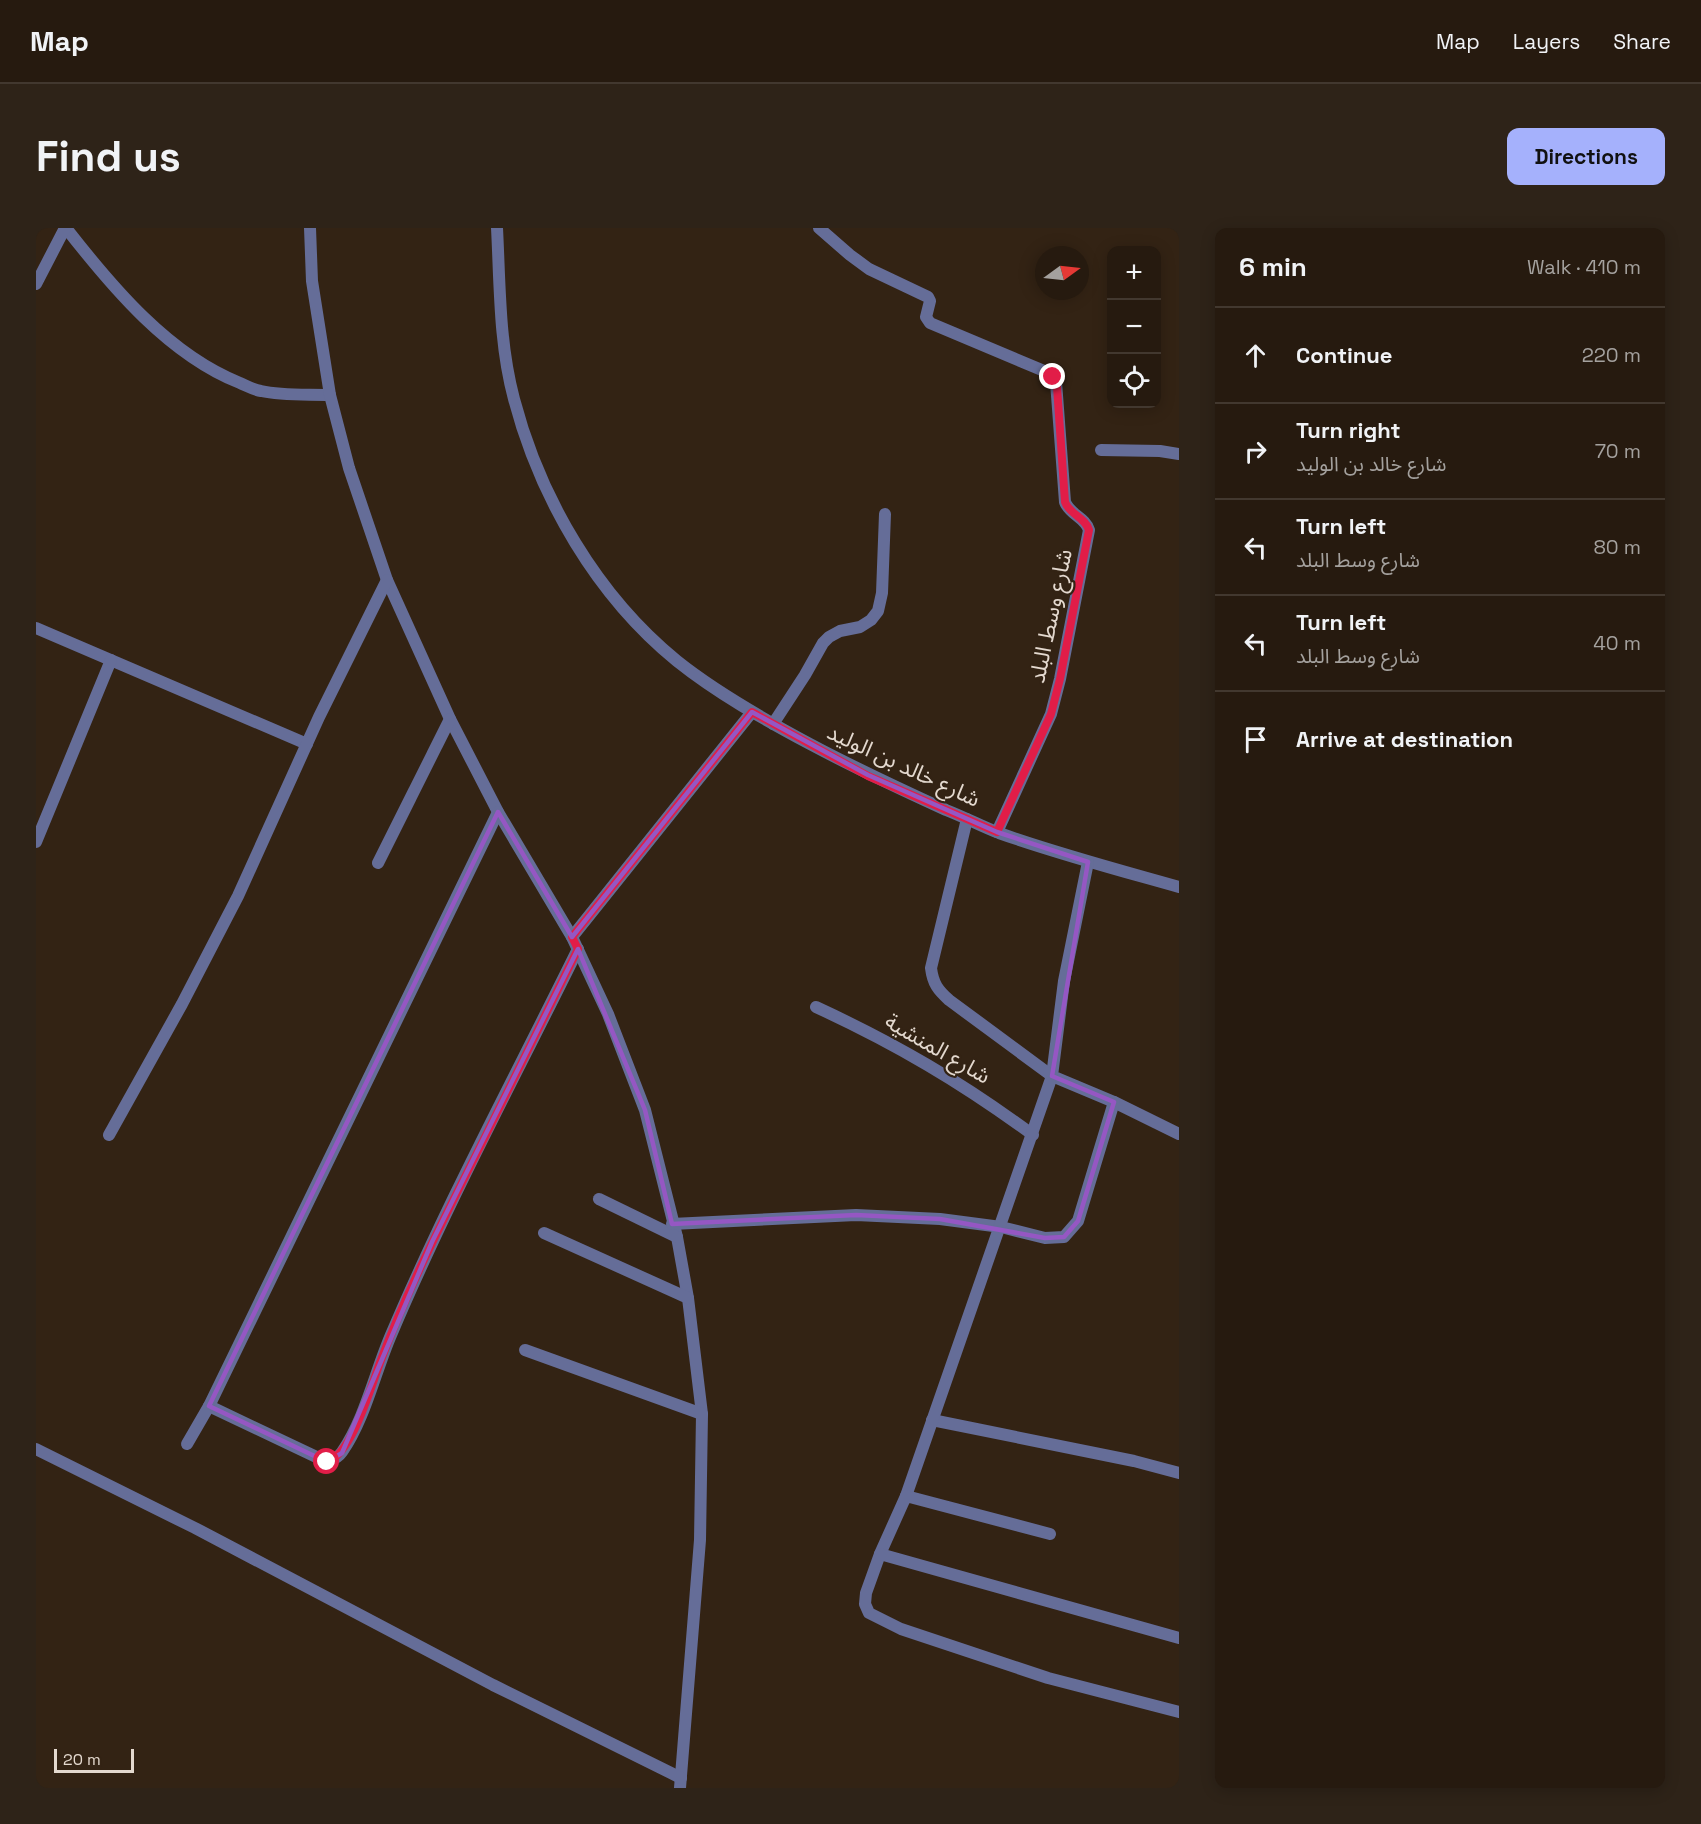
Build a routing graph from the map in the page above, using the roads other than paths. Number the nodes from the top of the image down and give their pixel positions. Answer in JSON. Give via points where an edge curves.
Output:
{"nodes":[{"id":1,"x":66,"y":228,"type":"edge"},
{"id":2,"x":310,"y":228,"type":"edge"},
{"id":3,"x":497,"y":228,"type":"edge"},
{"id":4,"x":819,"y":228,"type":"edge"},
{"id":5,"x":36,"y":284,"type":"edge"},
{"id":6,"x":330,"y":394,"type":"junction"},
{"id":7,"x":1101,"y":450,"type":"dead end"},
{"id":8,"x":1179,"y":454,"type":"edge"},
{"id":9,"x":885,"y":514,"type":"dead end"},
{"id":10,"x":387,"y":580,"type":"junction"},
{"id":11,"x":36,"y":628,"type":"edge"},
{"id":12,"x":111,"y":660,"type":"junction"},
{"id":13,"x":752,"y":712,"type":"junction"},
{"id":14,"x":450,"y":719,"type":"junction"},
{"id":15,"x":773,"y":724,"type":"junction"},
{"id":16,"x":307,"y":744,"type":"junction"},
{"id":17,"x":498,"y":812,"type":"junction"},
{"id":18,"x":968,"y":819,"type":"junction"},
{"id":19,"x":997,"y":832,"type":"junction"},
{"id":20,"x":36,"y":842,"type":"edge"},
{"id":21,"x":1088,"y":862,"type":"junction"},
{"id":22,"x":378,"y":863,"type":"dead end"},
{"id":23,"x":1179,"y":887,"type":"edge"},
{"id":24,"x":572,"y":937,"type":"junction"},
{"id":25,"x":578,"y":949,"type":"junction"},
{"id":26,"x":816,"y":1007,"type":"dead end"},
{"id":27,"x":1052,"y":1076,"type":"junction"},
{"id":28,"x":1114,"y":1102,"type":"junction"},
{"id":29,"x":1179,"y":1134,"type":"edge"},
{"id":30,"x":109,"y":1135,"type":"dead end"},
{"id":31,"x":1033,"y":1135,"type":"junction"},
{"id":32,"x":599,"y":1199,"type":"dead end"},
{"id":33,"x":672,"y":1224,"type":"junction"},
{"id":34,"x":1001,"y":1227,"type":"junction"},
{"id":35,"x":544,"y":1233,"type":"dead end"},
{"id":36,"x":677,"y":1237,"type":"junction"},
{"id":37,"x":688,"y":1298,"type":"junction"},
{"id":38,"x":525,"y":1350,"type":"dead end"},
{"id":39,"x":208,"y":1406,"type":"junction"},
{"id":40,"x":702,"y":1414,"type":"junction"},
{"id":41,"x":932,"y":1420,"type":"junction"},
{"id":42,"x":188,"y":1444,"type":"dead end"},
{"id":43,"x":36,"y":1449,"type":"edge"},
{"id":44,"x":1179,"y":1473,"type":"edge"},
{"id":45,"x":906,"y":1496,"type":"junction"},
{"id":46,"x":1050,"y":1534,"type":"dead end"},
{"id":47,"x":880,"y":1554,"type":"junction"},
{"id":48,"x":1179,"y":1638,"type":"edge"},
{"id":49,"x":1179,"y":1712,"type":"edge"},
{"id":50,"x":681,"y":1783,"type":"edge"}],
"edges":[{"from":1,"to":5,"type":"street"},
{"from":1,"to":6,"type":"street","via":[[104,276],[156,327],[219,375],[260,391]]},
{"from":2,"to":6,"type":"street","via":[[312,281]]},
{"from":3,"to":13,"type":"street","name":"شارع خالد بن الوليد","via":[[502,337],[513,398],[532,458],[559,516],[592,569],[632,618],[677,661]]},
{"from":4,"to":19,"type":"street","name":"شارع وسط البلد","via":[[868,269],[928,297],[926,317],[930,323],[1049,373],[1056,382],[1065,502],[1089,530],[1051,714]]},
{"from":6,"to":10,"type":"street","via":[[349,468]]},
{"from":7,"to":8,"type":"street"},
{"from":9,"to":15,"type":"street","via":[[878,611],[860,627],[840,631],[823,643]]},
{"from":10,"to":14,"type":"street"},
{"from":10,"to":16,"type":"street"},
{"from":11,"to":12,"type":"street"},
{"from":12,"to":16,"type":"street"},
{"from":12,"to":20,"type":"street"},
{"from":13,"to":15,"type":"street","name":"شارع خالد بن الوليد"},
{"from":13,"to":24,"type":"street"},
{"from":14,"to":17,"type":"street"},
{"from":14,"to":22,"type":"street"},
{"from":15,"to":18,"type":"street","name":"شارع خالد بن الوليد","via":[[868,776]]},
{"from":16,"to":30,"type":"street","via":[[238,896]]},
{"from":17,"to":24,"type":"street"},
{"from":17,"to":39,"type":"street"},
{"from":18,"to":19,"type":"street","name":"شارع خالد بن الوليد"},
{"from":18,"to":27,"type":"street","via":[[931,969],[933,981],[950,1000]]},
{"from":19,"to":21,"type":"street","name":"شارع خالد بن الوليد"},
{"from":21,"to":23,"type":"street","name":"شارع خالد بن الوليد"},
{"from":21,"to":27,"type":"street","via":[[1064,981]]},
{"from":24,"to":25,"type":"street"},
{"from":25,"to":33,"type":"street","via":[[645,1110]]},
{"from":25,"to":39,"type":"street","via":[[432,1242],[342,1453],[327,1462]]},
{"from":26,"to":31,"type":"street","name":"شارع المنشية","via":[[928,1064]]},
{"from":27,"to":28,"type":"street"},
{"from":27,"to":31,"type":"street"},
{"from":28,"to":29,"type":"street"},
{"from":28,"to":34,"type":"street","via":[[1078,1221],[1064,1237],[1045,1238]]},
{"from":31,"to":34,"type":"street"},
{"from":32,"to":36,"type":"street"},
{"from":33,"to":34,"type":"street","via":[[856,1215]]},
{"from":33,"to":36,"type":"street"},
{"from":34,"to":41,"type":"street"},
{"from":35,"to":37,"type":"street"},
{"from":36,"to":37,"type":"street"},
{"from":37,"to":40,"type":"street"},
{"from":38,"to":40,"type":"street"},
{"from":39,"to":42,"type":"street"},
{"from":40,"to":50,"type":"street","via":[[700,1540]]},
{"from":41,"to":44,"type":"street"},
{"from":41,"to":45,"type":"street"},
{"from":43,"to":50,"type":"street"},
{"from":45,"to":46,"type":"street"},
{"from":45,"to":47,"type":"street"},
{"from":47,"to":48,"type":"street"},
{"from":47,"to":49,"type":"street","via":[[864,1604],[869,1613],[881,1620],[1048,1678]]}]}
